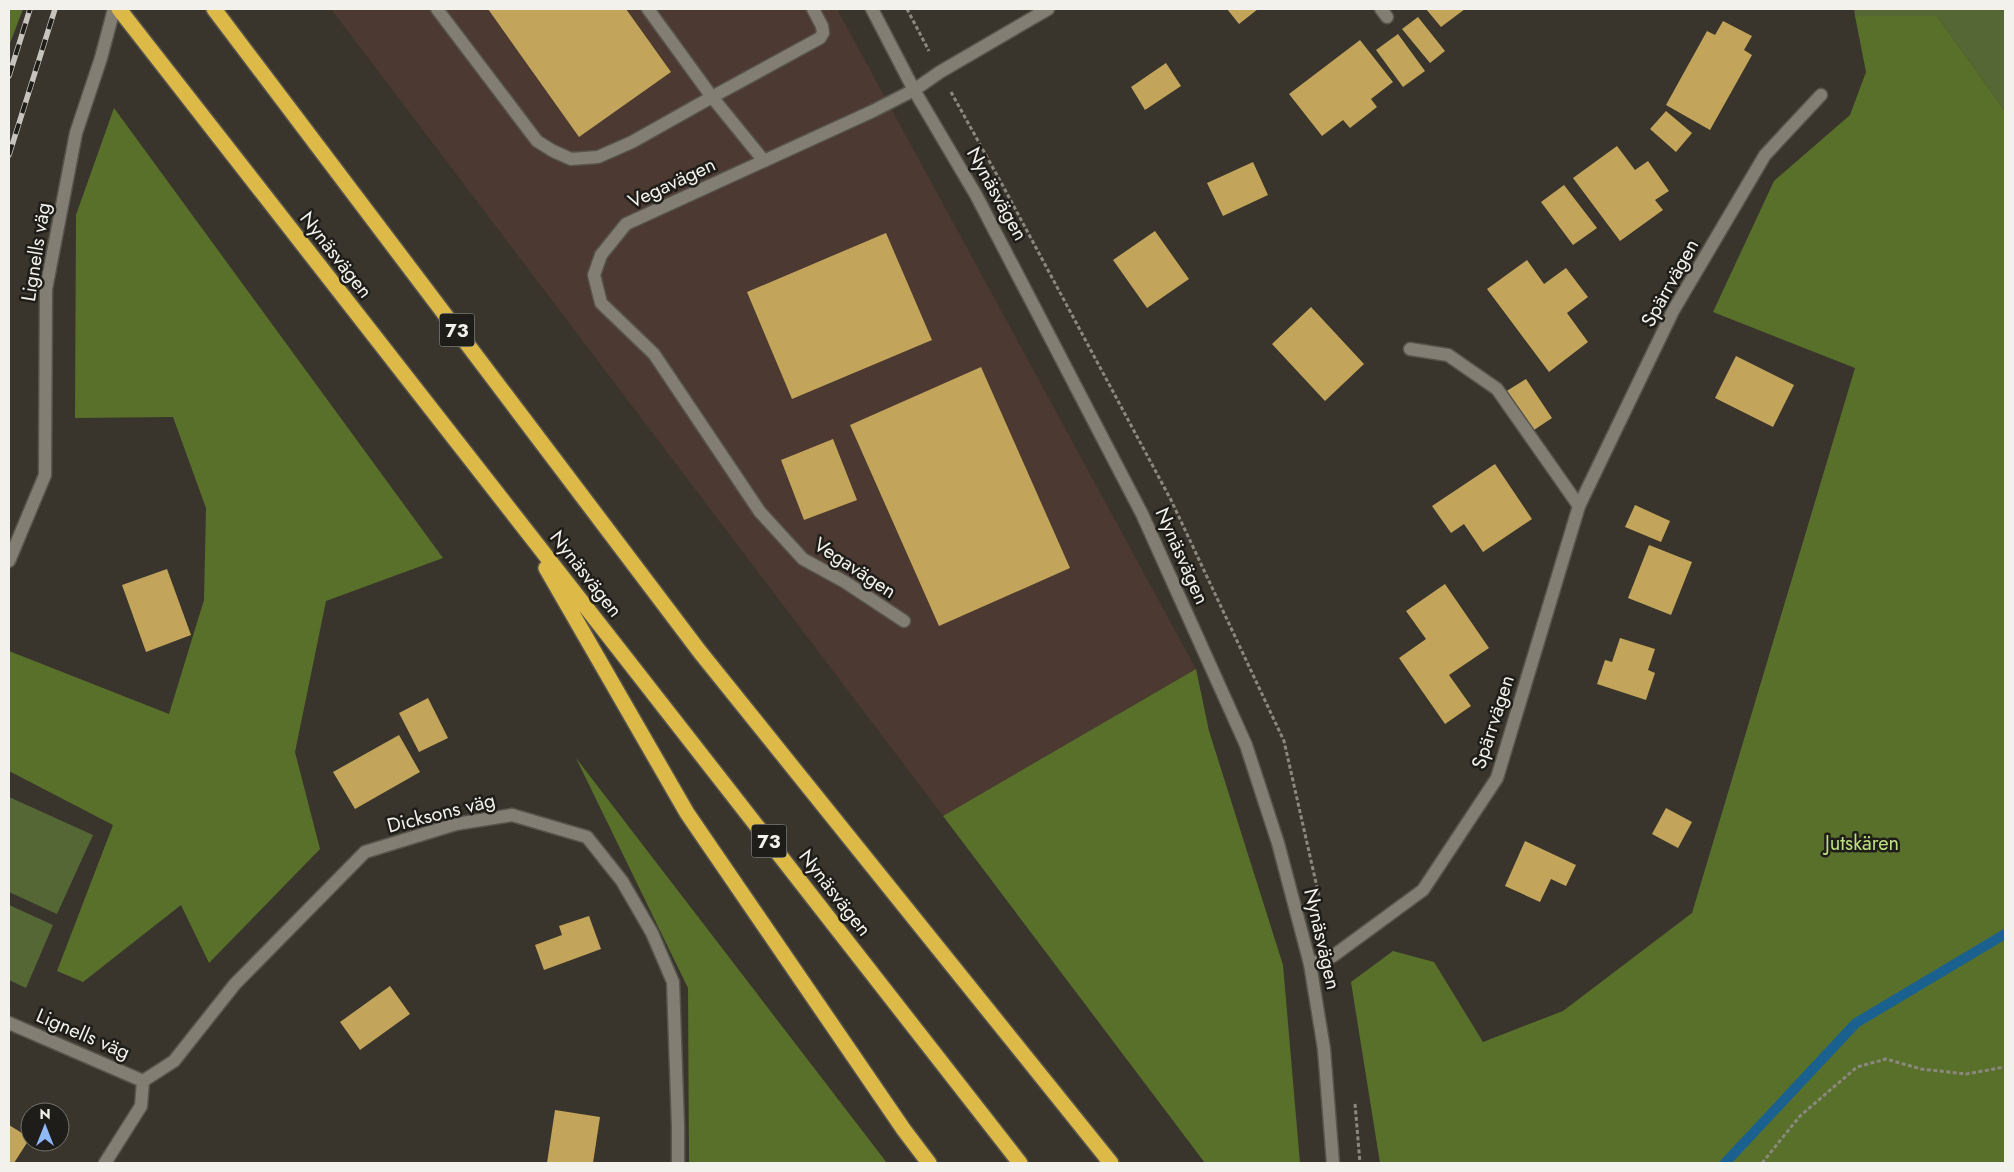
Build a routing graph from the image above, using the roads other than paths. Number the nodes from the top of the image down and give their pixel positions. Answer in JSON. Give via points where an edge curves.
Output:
{"nodes":[{"id":1,"x":114,"y":9,"type":"edge"},
{"id":2,"x":119,"y":9,"type":"edge"},
{"id":3,"x":214,"y":9,"type":"edge"},
{"id":4,"x":437,"y":9,"type":"edge"},
{"id":5,"x":648,"y":9,"type":"edge"},
{"id":6,"x":813,"y":9,"type":"edge"},
{"id":7,"x":872,"y":9,"type":"edge"},
{"id":8,"x":1048,"y":9,"type":"edge"},
{"id":9,"x":914,"y":90,"type":"junction"},
{"id":10,"x":1821,"y":95,"type":"dead end"},
{"id":11,"x":712,"y":97,"type":"junction"},
{"id":12,"x":764,"y":161,"type":"junction"},
{"id":13,"x":1410,"y":349,"type":"dead end"},
{"id":14,"x":1579,"y":506,"type":"junction"},
{"id":15,"x":518,"y":519,"type":"junction"},
{"id":16,"x":9,"y":561,"type":"edge"},
{"id":17,"x":904,"y":621,"type":"dead end"},
{"id":18,"x":1310,"y":964,"type":"junction"},
{"id":19,"x":9,"y":1023,"type":"edge"},
{"id":20,"x":143,"y":1081,"type":"junction"},
{"id":21,"x":105,"y":1163,"type":"edge"},
{"id":22,"x":678,"y":1163,"type":"edge"},
{"id":23,"x":930,"y":1163,"type":"edge"},
{"id":24,"x":1020,"y":1163,"type":"edge"},
{"id":25,"x":1111,"y":1163,"type":"edge"},
{"id":26,"x":1333,"y":1163,"type":"edge"}],
"edges":[{"from":1,"to":16,"type":"street","name":"Lignells väg","via":[[76,133],[46,289],[45,475]]},
{"from":2,"to":15,"type":"highway","name":"Nynäsvägen","number":"73"},
{"from":3,"to":25,"type":"highway","number":"73","via":[[700,652]]},
{"from":4,"to":11,"type":"street","via":[[537,141],[571,159],[598,158]]},
{"from":5,"to":11,"type":"street"},
{"from":6,"to":11,"type":"street","via":[[822,26],[820,38]]},
{"from":7,"to":9,"type":"street","name":"Nynäsvägen"},
{"from":8,"to":9,"type":"street","name":"Vegavägen"},
{"from":9,"to":12,"type":"street","name":"Vegavägen"},
{"from":9,"to":18,"type":"street","name":"Nynäsvägen","via":[[976,195],[1142,514],[1246,745],[1278,842]]},
{"from":10,"to":14,"type":"street","name":"Spärrvägen","via":[[1765,155],[1755,171],[1673,311]]},
{"from":11,"to":12,"type":"street"},
{"from":12,"to":17,"type":"street","name":"Vegavägen","via":[[626,224],[601,255],[594,274],[601,303],[654,354],[760,512],[803,559]]},
{"from":13,"to":14,"type":"street","via":[[1448,355],[1497,389]]},
{"from":14,"to":18,"type":"street","name":"Spärrvägen","via":[[1497,778],[1423,890],[1333,956]]},
{"from":15,"to":23,"type":"highway","via":[[687,813]]},
{"from":15,"to":24,"type":"highway","name":"Nynäsvägen","number":"73"},
{"from":18,"to":26,"type":"street","name":"Nynäsvägen","via":[[1324,1048]]},
{"from":19,"to":20,"type":"street","name":"Lignells väg"},
{"from":20,"to":21,"type":"street","via":[[141,1106]]},
{"from":20,"to":22,"type":"street","name":"Dicksons väg","via":[[174,1062],[235,984],[365,852],[456,824],[512,815],[587,838],[622,881],[652,933],[673,982]]}]}
